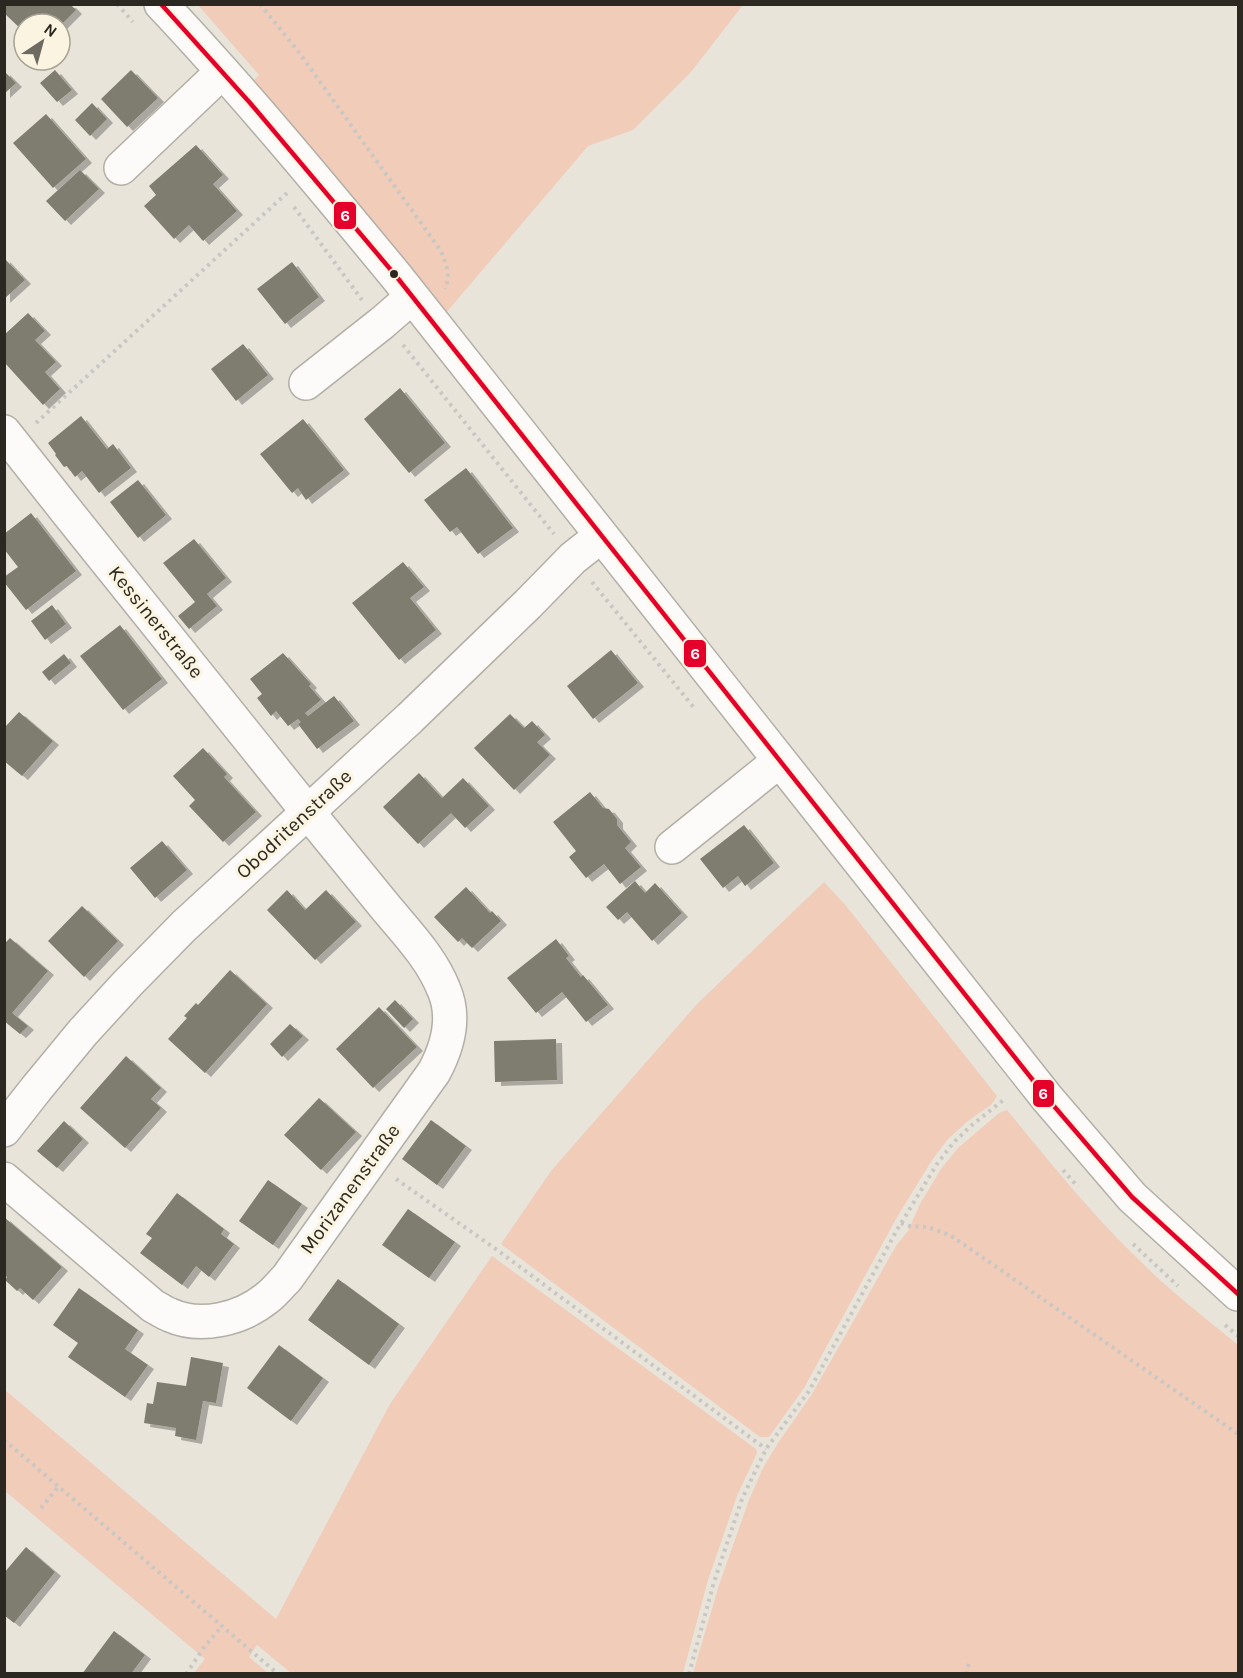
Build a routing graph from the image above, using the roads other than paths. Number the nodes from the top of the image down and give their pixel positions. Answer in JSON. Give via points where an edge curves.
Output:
{"nodes":[{"id":1,"x":161,"y":4,"type":"edge"},
{"id":2,"x":222,"y":72,"type":"junction"},
{"id":3,"x":121,"y":168,"type":"dead end"},
{"id":4,"x":418,"y":304,"type":"junction"},
{"id":5,"x":306,"y":383,"type":"dead end"},
{"id":6,"x":9,"y":438,"type":"edge"},
{"id":7,"x":601,"y":536,"type":"junction"},
{"id":8,"x":779,"y":760,"type":"junction"},
{"id":9,"x":308,"y":812,"type":"junction"},
{"id":10,"x":672,"y":847,"type":"dead end"},
{"id":11,"x":4,"y":1130,"type":"edge"},
{"id":12,"x":4,"y":1179,"type":"edge"},
{"id":13,"x":1239,"y":1294,"type":"edge"}],
"edges":[{"from":1,"to":2,"type":"street"},
{"from":2,"to":3,"type":"street"},
{"from":2,"to":4,"type":"street"},
{"from":4,"to":5,"type":"street","via":[[382,323]]},
{"from":4,"to":7,"type":"street"},
{"from":6,"to":9,"type":"street","name":"Kessinerstraße"},
{"from":7,"to":8,"type":"street"},
{"from":7,"to":9,"type":"street","name":"Obodritenstraße","via":[[573,558]]},
{"from":8,"to":10,"type":"street"},
{"from":8,"to":13,"type":"street","via":[[1047,1098],[1132,1197]]},
{"from":9,"to":11,"type":"street","name":"Obodritenstraße","via":[[128,983]]},
{"from":9,"to":12,"type":"street","name":"Morizanenstraße","via":[[435,971],[445,992],[450,1033],[434,1072],[287,1278],[270,1296],[236,1316],[192,1321],[170,1316],[153,1306]]}]}
